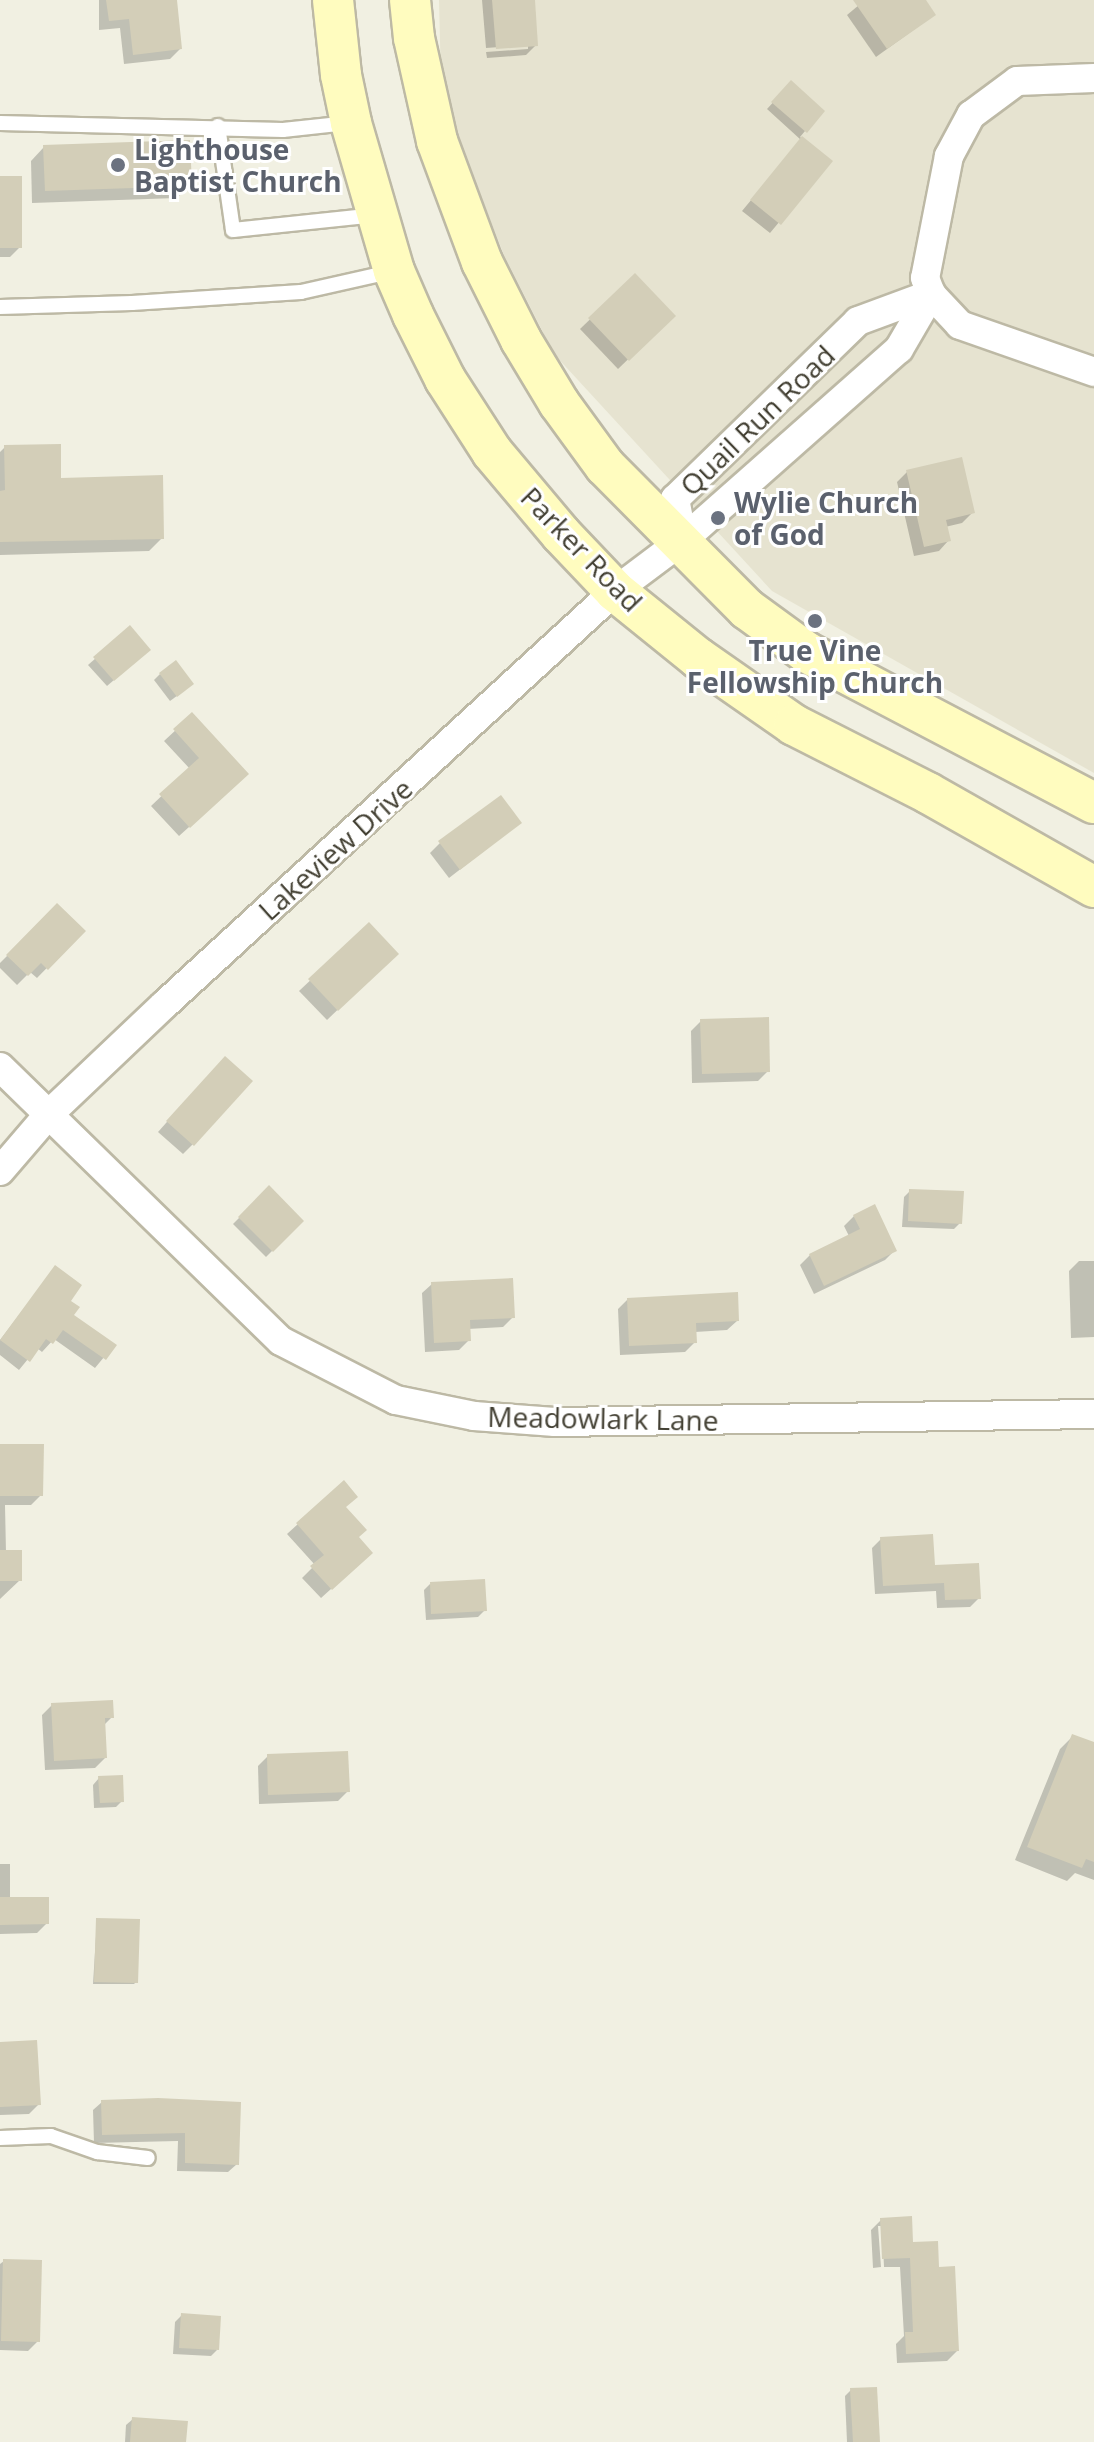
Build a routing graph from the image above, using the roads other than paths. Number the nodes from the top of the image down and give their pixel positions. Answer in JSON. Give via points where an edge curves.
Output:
{"nodes":[{"id":1,"x":333,"y":0,"type":"edge"},
{"id":2,"x":410,"y":0,"type":"edge"},
{"id":3,"x":1094,"y":78,"type":"edge"},
{"id":4,"x":0,"y":123,"type":"edge"},
{"id":5,"x":351,"y":123,"type":"junction"},
{"id":6,"x":218,"y":126,"type":"junction"},
{"id":7,"x":376,"y":215,"type":"junction"},
{"id":8,"x":394,"y":271,"type":"junction"},
{"id":9,"x":931,"y":294,"type":"junction"},
{"id":10,"x":0,"y":307,"type":"edge"},
{"id":11,"x":1094,"y":372,"type":"edge"},
{"id":12,"x":683,"y":540,"type":"junction"},
{"id":13,"x":615,"y":591,"type":"junction"},
{"id":14,"x":1094,"y":803,"type":"edge"},
{"id":15,"x":1094,"y":887,"type":"edge"},
{"id":16,"x":0,"y":1067,"type":"edge"},
{"id":17,"x":48,"y":1115,"type":"junction"},
{"id":18,"x":0,"y":1171,"type":"edge"},
{"id":19,"x":1094,"y":1414,"type":"edge"},
{"id":20,"x":0,"y":2138,"type":"edge"},
{"id":21,"x":148,"y":2158,"type":"dead end"}],
"edges":[{"from":1,"to":5,"type":"main road","name":"Parker Road"},
{"from":2,"to":12,"type":"main road","via":[[437,141],[482,262],[521,340],[605,466]]},
{"from":3,"to":9,"type":"street","via":[[1017,81],[971,115],[949,156],[925,278]]},
{"from":4,"to":6,"type":"lane"},
{"from":5,"to":6,"type":"lane","via":[[283,130]]},
{"from":5,"to":7,"type":"main road","name":"Parker Road"},
{"from":6,"to":7,"type":"lane","via":[[233,230]]},
{"from":7,"to":8,"type":"main road","name":"Parker Road"},
{"from":8,"to":10,"type":"lane","via":[[301,292]]},
{"from":8,"to":13,"type":"main road","name":"Parker Road","via":[[445,379],[492,452]]},
{"from":9,"to":11,"type":"street","via":[[960,325]]},
{"from":9,"to":12,"type":"street","name":"Quail Run Road","via":[[899,349]]},
{"from":9,"to":12,"type":"street","name":"Quail Run Road","via":[[858,321],[675,499]]},
{"from":12,"to":13,"type":"street","name":"Lakeview Drive"},
{"from":12,"to":14,"type":"main road","via":[[747,609],[806,652]]},
{"from":13,"to":15,"type":"main road","name":"Parker Road","via":[[794,725]]},
{"from":13,"to":17,"type":"street","name":"Lakeview Drive"},
{"from":16,"to":17,"type":"street","name":"Meadowlark Lane"},
{"from":17,"to":18,"type":"street","name":"Lakeview Drive"},
{"from":17,"to":19,"type":"street","name":"Meadowlark Lane","via":[[281,1341],[396,1400],[474,1416],[555,1422]]},
{"from":20,"to":21,"type":"lane","via":[[51,2136],[97,2152]]}]}
